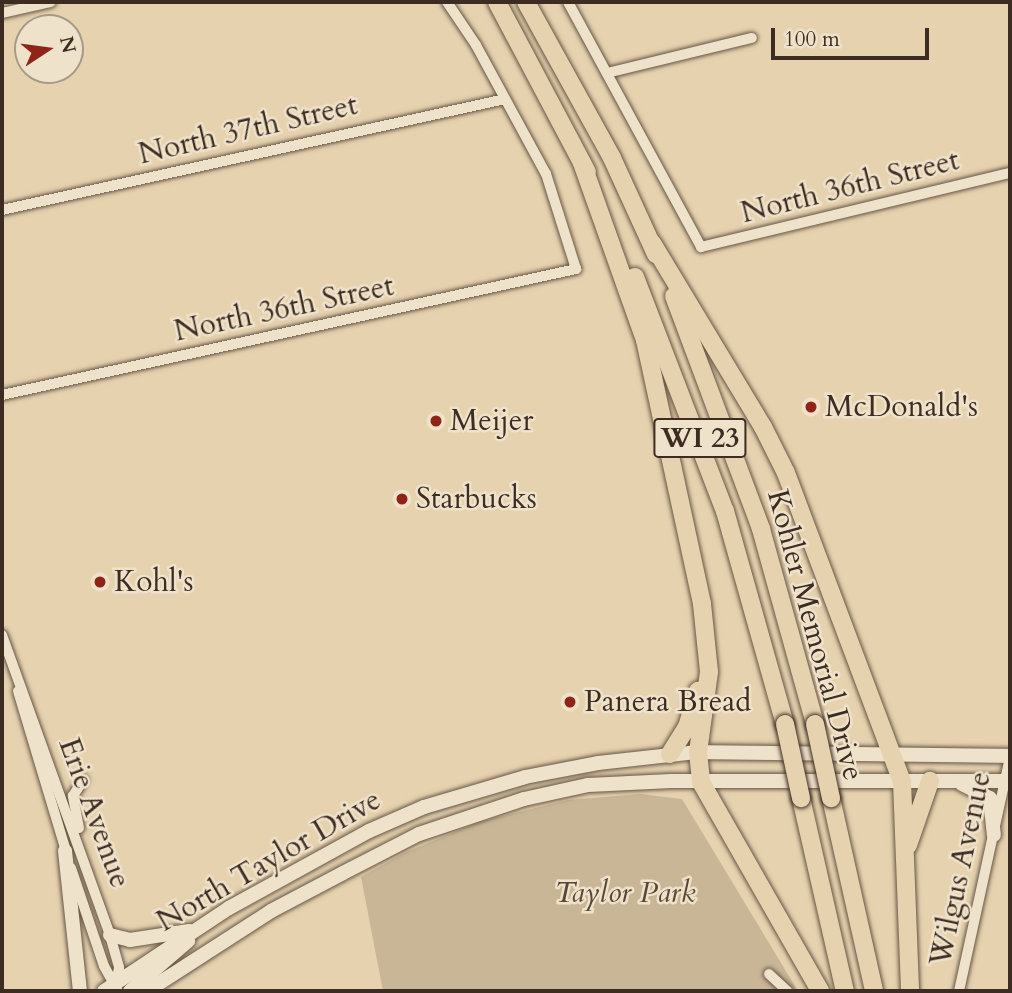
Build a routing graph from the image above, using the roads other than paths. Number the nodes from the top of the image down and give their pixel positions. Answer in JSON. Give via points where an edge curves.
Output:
{"nodes":[{"id":1,"x":51,"y":2,"type":"edge"},
{"id":2,"x":447,"y":2,"type":"edge"},
{"id":3,"x":497,"y":2,"type":"edge"},
{"id":4,"x":526,"y":2,"type":"edge"},
{"id":5,"x":568,"y":2,"type":"edge"},
{"id":6,"x":2,"y":13,"type":"edge"},
{"id":7,"x":752,"y":38,"type":"dead end"},
{"id":8,"x":607,"y":74,"type":"junction"},
{"id":9,"x":505,"y":99,"type":"junction"},
{"id":10,"x":582,"y":163,"type":"junction"},
{"id":11,"x":1010,"y":173,"type":"edge"},
{"id":12,"x":2,"y":210,"type":"edge"},
{"id":13,"x":652,"y":243,"type":"junction"},
{"id":14,"x":2,"y":395,"type":"edge"},
{"id":15,"x":688,"y":534,"type":"junction"},
{"id":16,"x":2,"y":635,"type":"edge"},
{"id":17,"x":11,"y":663,"type":"junction"},
{"id":18,"x":698,"y":752,"type":"junction"},
{"id":19,"x":670,"y":754,"type":"junction"},
{"id":20,"x":891,"y":755,"type":"junction"},
{"id":21,"x":1010,"y":757,"type":"edge"},
{"id":22,"x":83,"y":780,"type":"dead end"},
{"id":23,"x":938,"y":780,"type":"junction"},
{"id":24,"x":902,"y":781,"type":"junction"},
{"id":25,"x":1008,"y":781,"type":"edge"},
{"id":26,"x":701,"y":782,"type":"junction"},
{"id":27,"x":994,"y":835,"type":"junction"},
{"id":28,"x":65,"y":851,"type":"junction"},
{"id":29,"x":905,"y":855,"type":"junction"},
{"id":30,"x":93,"y":883,"type":"junction"},
{"id":31,"x":197,"y":929,"type":"junction"},
{"id":32,"x":110,"y":935,"type":"junction"},
{"id":33,"x":769,"y":974,"type":"dead end"},
{"id":34,"x":113,"y":989,"type":"edge"},
{"id":35,"x":80,"y":991,"type":"edge"},
{"id":36,"x":130,"y":991,"type":"edge"},
{"id":37,"x":147,"y":991,"type":"edge"},
{"id":38,"x":787,"y":991,"type":"edge"},
{"id":39,"x":820,"y":991,"type":"edge"},
{"id":40,"x":845,"y":991,"type":"edge"},
{"id":41,"x":874,"y":991,"type":"edge"},
{"id":42,"x":910,"y":991,"type":"edge"},
{"id":43,"x":959,"y":991,"type":"edge"}],
"edges":[{"from":1,"to":6,"type":"street"},
{"from":2,"to":9,"type":"street"},
{"from":3,"to":10,"type":"highway","name":"Kohler Memorial Drive","number":"WI 23"},
{"from":4,"to":13,"type":"highway","name":"Kohler Memorial Drive","number":"WI 23","via":[[612,158]]},
{"from":5,"to":8,"type":"street"},
{"from":7,"to":8,"type":"street"},
{"from":8,"to":11,"type":"street","name":"North 36th Street","via":[[701,247]]},
{"from":9,"to":12,"type":"street","name":"North 37th Street"},
{"from":9,"to":14,"type":"street","name":"North 36th Street","via":[[554,193],[576,269]]},
{"from":10,"to":15,"type":"highway","via":[[638,317]]},
{"from":10,"to":40,"type":"highway","name":"Kohler Memorial Drive","number":"WI 23","bridge":true,"via":[[659,333],[709,465],[785,724]]},
{"from":13,"to":20,"type":"highway","via":[[786,473]]},
{"from":13,"to":41,"type":"highway","name":"Kohler Memorial Drive","number":"WI 23","bridge":true,"via":[[761,529],[815,724]]},
{"from":15,"to":18,"type":"highway","via":[[709,657]]},
{"from":15,"to":19,"type":"highway","via":[[700,675],[691,718]]},
{"from":16,"to":17,"type":"street","name":"Erie Avenue"},
{"from":17,"to":28,"type":"street","name":"Erie Avenue"},
{"from":17,"to":30,"type":"street","name":"Erie Avenue"},
{"from":18,"to":19,"type":"main road","name":"North Taylor Drive"},
{"from":18,"to":20,"type":"main road","name":"North Taylor Drive"},
{"from":18,"to":26,"type":"highway"},
{"from":19,"to":31,"type":"main road","name":"North Taylor Drive","via":[[525,778],[410,812],[281,877]]},
{"from":20,"to":21,"type":"main road","name":"North Taylor Drive"},
{"from":20,"to":24,"type":"highway"},
{"from":21,"to":25,"type":"street","name":"Wilgus Avenue"},
{"from":22,"to":30,"type":"street","via":[[72,796]]},
{"from":23,"to":24,"type":"main road","name":"North Taylor Drive"},
{"from":23,"to":25,"type":"main road","name":"North Taylor Drive"},
{"from":23,"to":27,"type":"main road","via":[[975,788],[990,798]]},
{"from":23,"to":29,"type":"highway"},
{"from":24,"to":26,"type":"main road","name":"North Taylor Drive"},
{"from":24,"to":29,"type":"highway"},
{"from":25,"to":27,"type":"street","name":"Wilgus Avenue"},
{"from":26,"to":37,"type":"main road","name":"North Taylor Drive","via":[[588,785],[476,812],[419,834],[271,911]]},
{"from":26,"to":39,"type":"highway"},
{"from":27,"to":43,"type":"street","name":"Wilgus Avenue"},
{"from":28,"to":34,"type":"street","name":"Erie Avenue"},
{"from":28,"to":35,"type":"main road"},
{"from":29,"to":42,"type":"highway"},
{"from":30,"to":32,"type":"street","name":"Erie Avenue"},
{"from":31,"to":32,"type":"main road","via":[[146,939]]},
{"from":31,"to":34,"type":"main road","name":"North Taylor Drive"},
{"from":31,"to":36,"type":"main road","via":[[172,958]]},
{"from":32,"to":34,"type":"street","name":"Erie Avenue","via":[[119,968]]},
{"from":33,"to":38,"type":"street"}]}
